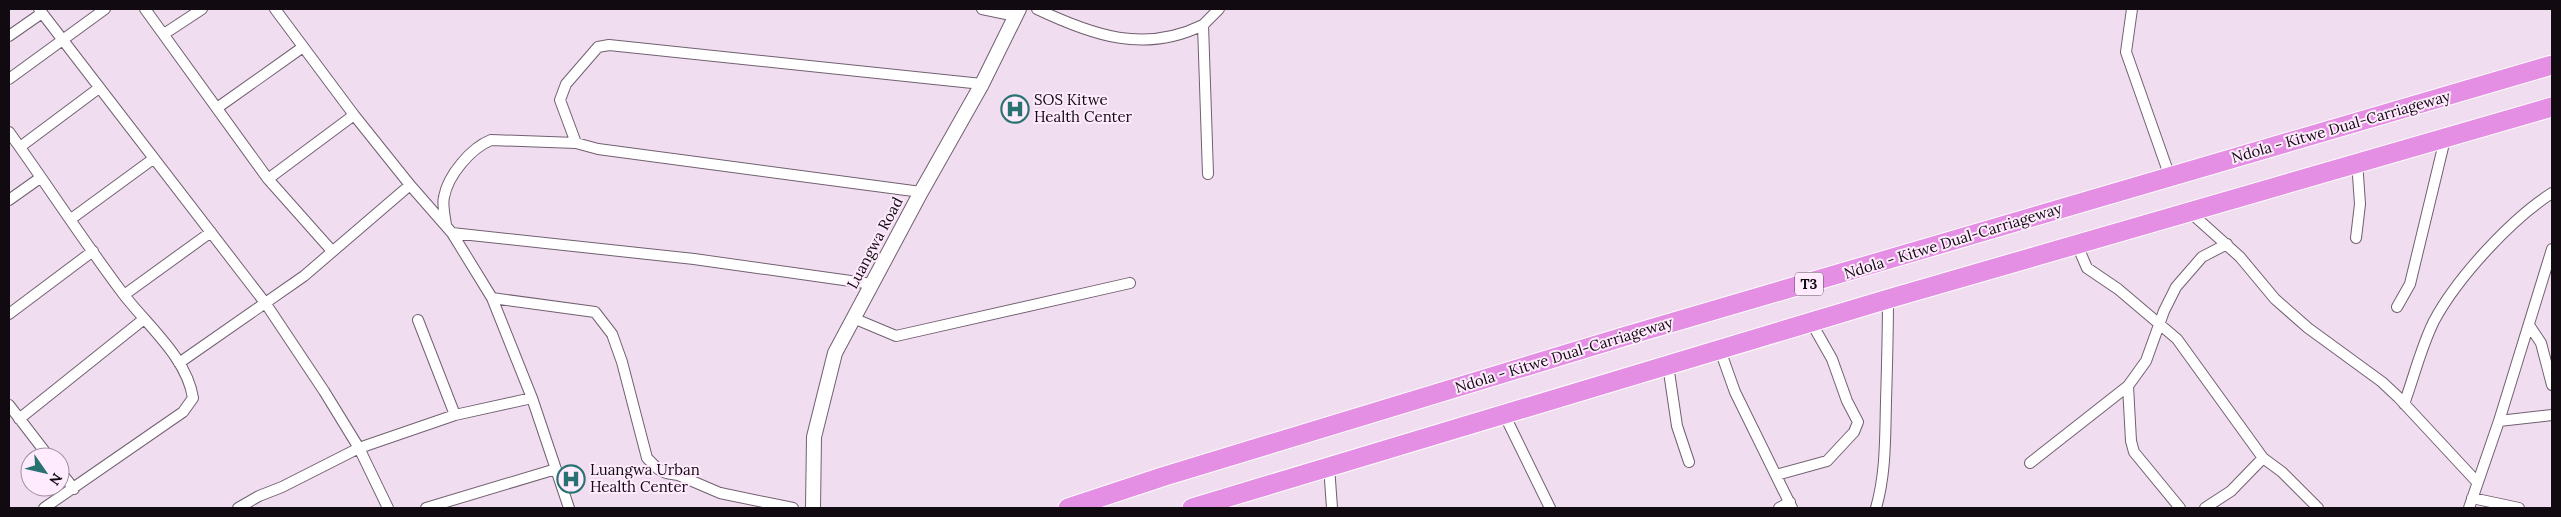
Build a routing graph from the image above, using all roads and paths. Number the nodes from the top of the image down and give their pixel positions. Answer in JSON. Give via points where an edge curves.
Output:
{"nodes":[{"id":1,"x":104,"y":9,"type":"edge"},
{"id":2,"x":145,"y":9,"type":"edge"},
{"id":3,"x":202,"y":9,"type":"edge"},
{"id":4,"x":275,"y":9,"type":"edge"},
{"id":5,"x":982,"y":9,"type":"edge"},
{"id":6,"x":1037,"y":9,"type":"edge"},
{"id":7,"x":1219,"y":9,"type":"edge"},
{"id":8,"x":2132,"y":9,"type":"edge"},
{"id":9,"x":41,"y":11,"type":"edge"},
{"id":10,"x":1018,"y":12,"type":"edge"},
{"id":11,"x":1203,"y":25,"type":"junction"},
{"id":12,"x":164,"y":34,"type":"junction"},
{"id":13,"x":9,"y":36,"type":"edge"},
{"id":14,"x":62,"y":42,"type":"junction"},
{"id":15,"x":303,"y":47,"type":"junction"},
{"id":16,"x":2552,"y":66,"type":"edge"},
{"id":17,"x":9,"y":79,"type":"edge"},
{"id":18,"x":982,"y":84,"type":"junction"},
{"id":19,"x":99,"y":88,"type":"junction"},
{"id":20,"x":2552,"y":106,"type":"edge"},
{"id":21,"x":218,"y":108,"type":"junction"},
{"id":22,"x":354,"y":115,"type":"junction"},
{"id":23,"x":9,"y":132,"type":"edge"},
{"id":24,"x":2445,"y":138,"type":"junction"},
{"id":25,"x":576,"y":143,"type":"junction"},
{"id":26,"x":20,"y":147,"type":"junction"},
{"id":27,"x":153,"y":159,"type":"junction"},
{"id":28,"x":2357,"y":161,"type":"junction"},
{"id":29,"x":1208,"y":174,"type":"dead end"},
{"id":30,"x":2170,"y":177,"type":"junction"},
{"id":31,"x":40,"y":178,"type":"junction"},
{"id":32,"x":268,"y":179,"type":"junction"},
{"id":33,"x":410,"y":185,"type":"junction"},
{"id":34,"x":921,"y":192,"type":"junction"},
{"id":35,"x":2552,"y":193,"type":"edge"},
{"id":36,"x":9,"y":200,"type":"edge"},
{"id":37,"x":2191,"y":213,"type":"junction"},
{"id":38,"x":71,"y":219,"type":"junction"},
{"id":39,"x":449,"y":229,"type":"junction"},
{"id":40,"x":211,"y":232,"type":"junction"},
{"id":41,"x":2356,"y":238,"type":"dead end"},
{"id":42,"x":2227,"y":244,"type":"junction"},
{"id":43,"x":2077,"y":245,"type":"junction"},
{"id":44,"x":2552,"y":249,"type":"edge"},
{"id":45,"x":332,"y":251,"type":"junction"},
{"id":46,"x":93,"y":252,"type":"junction"},
{"id":47,"x":1130,"y":283,"type":"dead end"},
{"id":48,"x":872,"y":284,"type":"junction"},
{"id":49,"x":124,"y":295,"type":"junction"},
{"id":50,"x":492,"y":298,"type":"junction"},
{"id":51,"x":1888,"y":298,"type":"junction"},
{"id":52,"x":266,"y":304,"type":"junction"},
{"id":53,"x":2397,"y":307,"type":"dead end"},
{"id":54,"x":9,"y":314,"type":"edge"},
{"id":55,"x":853,"y":318,"type":"junction"},
{"id":56,"x":144,"y":319,"type":"junction"},
{"id":57,"x":418,"y":320,"type":"dead end"},
{"id":58,"x":1811,"y":322,"type":"junction"},
{"id":59,"x":2529,"y":325,"type":"junction"},
{"id":60,"x":2159,"y":326,"type":"junction"},
{"id":61,"x":1720,"y":350,"type":"junction"},
{"id":62,"x":179,"y":363,"type":"junction"},
{"id":63,"x":1668,"y":365,"type":"junction"},
{"id":64,"x":2552,"y":385,"type":"edge"},
{"id":65,"x":2128,"y":386,"type":"junction"},
{"id":66,"x":532,"y":398,"type":"junction"},
{"id":67,"x":2404,"y":404,"type":"junction"},
{"id":68,"x":9,"y":405,"type":"edge"},
{"id":69,"x":1504,"y":414,"type":"junction"},
{"id":70,"x":455,"y":415,"type":"junction"},
{"id":71,"x":2552,"y":416,"type":"edge"},
{"id":72,"x":19,"y":419,"type":"junction"},
{"id":73,"x":2499,"y":421,"type":"junction"},
{"id":74,"x":41,"y":447,"type":"edge"},
{"id":75,"x":359,"y":448,"type":"junction"},
{"id":76,"x":2263,"y":458,"type":"junction"},
{"id":77,"x":1689,"y":462,"type":"dead end"},
{"id":78,"x":2030,"y":463,"type":"dead end"},
{"id":79,"x":1328,"y":466,"type":"junction"},
{"id":80,"x":556,"y":469,"type":"junction"},
{"id":81,"x":1776,"y":475,"type":"junction"},
{"id":82,"x":2477,"y":482,"type":"junction"},
{"id":83,"x":70,"y":484,"type":"edge"},
{"id":84,"x":74,"y":489,"type":"junction"},
{"id":85,"x":2470,"y":503,"type":"edge"},
{"id":86,"x":1791,"y":505,"type":"edge"},
{"id":87,"x":44,"y":508,"type":"edge"},
{"id":88,"x":238,"y":508,"type":"edge"},
{"id":89,"x":388,"y":508,"type":"edge"},
{"id":90,"x":426,"y":508,"type":"edge"},
{"id":91,"x":569,"y":508,"type":"edge"},
{"id":92,"x":792,"y":508,"type":"edge"},
{"id":93,"x":814,"y":508,"type":"edge"},
{"id":94,"x":1068,"y":508,"type":"edge"},
{"id":95,"x":1192,"y":508,"type":"edge"},
{"id":96,"x":1332,"y":508,"type":"edge"},
{"id":97,"x":1550,"y":508,"type":"edge"},
{"id":98,"x":1779,"y":508,"type":"edge"},
{"id":99,"x":1876,"y":508,"type":"edge"},
{"id":100,"x":2180,"y":508,"type":"edge"},
{"id":101,"x":2205,"y":508,"type":"edge"},
{"id":102,"x":2318,"y":508,"type":"edge"},
{"id":103,"x":2519,"y":508,"type":"edge"}],
"edges":[{"from":1,"to":14,"type":"street"},
{"from":2,"to":12,"type":"street"},
{"from":3,"to":12,"type":"street"},
{"from":4,"to":15,"type":"street"},
{"from":5,"to":10,"type":"street"},
{"from":6,"to":11,"type":"street","via":[[1117,39],[1142,41],[1165,38],[1188,33]]},
{"from":7,"to":11,"type":"street"},
{"from":8,"to":30,"type":"street","via":[[2126,52]]},
{"from":9,"to":13,"type":"street"},
{"from":9,"to":14,"type":"street"},
{"from":10,"to":18,"type":"street","name":"Luangwa Road"},
{"from":11,"to":29,"type":"street"},
{"from":12,"to":21,"type":"street"},
{"from":14,"to":17,"type":"street"},
{"from":14,"to":19,"type":"street"},
{"from":15,"to":21,"type":"street"},
{"from":15,"to":22,"type":"street"},
{"from":16,"to":30,"type":"highway","name":"Ndola - Kitwe Dual-Carriageway","number":"T3"},
{"from":18,"to":25,"type":"street","via":[[609,45],[598,47],[566,84],[560,100]]},
{"from":18,"to":34,"type":"street","name":"Luangwa Road"},
{"from":19,"to":26,"type":"street"},
{"from":19,"to":27,"type":"street"},
{"from":20,"to":24,"type":"highway","number":"T3"},
{"from":21,"to":32,"type":"street"},
{"from":22,"to":32,"type":"street"},
{"from":22,"to":33,"type":"street"},
{"from":23,"to":26,"type":"street"},
{"from":24,"to":28,"type":"highway","number":"T3"},
{"from":24,"to":53,"type":"street","via":[[2410,284]]},
{"from":25,"to":34,"type":"street","via":[[598,149]]},
{"from":25,"to":39,"type":"street","via":[[492,140],[482,144],[457,170],[444,197]]},
{"from":26,"to":31,"type":"street"},
{"from":27,"to":38,"type":"street"},
{"from":27,"to":40,"type":"street"},
{"from":28,"to":37,"type":"highway","number":"T3"},
{"from":28,"to":41,"type":"street","via":[[2360,204]]},
{"from":30,"to":94,"type":"highway","name":"Ndola - Kitwe Dual-Carriageway","number":"T3","via":[[1626,336]]},
{"from":31,"to":36,"type":"street"},
{"from":31,"to":38,"type":"street"},
{"from":32,"to":45,"type":"street"},
{"from":33,"to":39,"type":"street"},
{"from":33,"to":45,"type":"street"},
{"from":34,"to":48,"type":"street","name":"Luangwa Road"},
{"from":35,"to":67,"type":"street","via":[[2499,239],[2444,304],[2425,344]]},
{"from":37,"to":42,"type":"street"},
{"from":37,"to":43,"type":"highway","number":"T3"},
{"from":38,"to":46,"type":"street"},
{"from":39,"to":48,"type":"street"},
{"from":39,"to":50,"type":"street"},
{"from":40,"to":49,"type":"street"},
{"from":40,"to":52,"type":"street"},
{"from":42,"to":60,"type":"street","via":[[2210,252],[2189,270],[2176,287]]},
{"from":42,"to":67,"type":"street","via":[[2275,299],[2308,328],[2382,382]]},
{"from":43,"to":51,"type":"highway","number":"T3"},
{"from":43,"to":60,"type":"street","via":[[2084,266],[2118,289]]},
{"from":44,"to":59,"type":"street"},
{"from":45,"to":52,"type":"street"},
{"from":46,"to":49,"type":"street"},
{"from":46,"to":54,"type":"street"},
{"from":47,"to":55,"type":"street","via":[[896,336]]},
{"from":48,"to":55,"type":"street","name":"Luangwa Road"},
{"from":49,"to":56,"type":"street"},
{"from":50,"to":66,"type":"street"},
{"from":50,"to":92,"type":"street","via":[[595,312],[612,334],[651,463],[666,473],[732,497]]},
{"from":51,"to":58,"type":"highway","number":"T3"},
{"from":51,"to":99,"type":"street","via":[[1885,452]]},
{"from":52,"to":62,"type":"street"},
{"from":52,"to":75,"type":"street"},
{"from":55,"to":93,"type":"street","name":"Luangwa Road","via":[[835,353],[817,420],[813,456]]},
{"from":56,"to":62,"type":"street"},
{"from":56,"to":72,"type":"street"},
{"from":57,"to":70,"type":"street"},
{"from":58,"to":61,"type":"highway","number":"T3"},
{"from":58,"to":81,"type":"street","via":[[1830,354],[1858,422],[1854,432],[1827,461]]},
{"from":59,"to":64,"type":"street","via":[[2541,344]]},
{"from":59,"to":73,"type":"street"},
{"from":60,"to":65,"type":"street","via":[[2146,361]]},
{"from":60,"to":76,"type":"street","via":[[2177,339]]},
{"from":61,"to":63,"type":"highway","number":"T3"},
{"from":61,"to":81,"type":"street","via":[[1735,392]]},
{"from":62,"to":84,"type":"street","via":[[191,384],[193,398],[183,412]]},
{"from":63,"to":69,"type":"highway","number":"T3"},
{"from":63,"to":77,"type":"street","via":[[1677,426]]},
{"from":65,"to":78,"type":"street"},
{"from":65,"to":100,"type":"street","via":[[2134,452]]},
{"from":66,"to":70,"type":"street"},
{"from":66,"to":80,"type":"street"},
{"from":67,"to":82,"type":"street"},
{"from":68,"to":72,"type":"street"},
{"from":69,"to":79,"type":"highway","number":"T3"},
{"from":69,"to":97,"type":"street"},
{"from":70,"to":75,"type":"street"},
{"from":71,"to":73,"type":"street"},
{"from":72,"to":74,"type":"street"},
{"from":73,"to":82,"type":"street"},
{"from":75,"to":88,"type":"street"},
{"from":75,"to":89,"type":"street"},
{"from":76,"to":101,"type":"street","via":[[2231,491]]},
{"from":76,"to":102,"type":"street"},
{"from":79,"to":95,"type":"highway","number":"T3"},
{"from":79,"to":96,"type":"street"},
{"from":80,"to":90,"type":"street"},
{"from":80,"to":91,"type":"street"},
{"from":81,"to":86,"type":"street"},
{"from":82,"to":85,"type":"street"},
{"from":83,"to":84,"type":"street"},
{"from":84,"to":87,"type":"street"},
{"from":85,"to":103,"type":"street"},
{"from":86,"to":98,"type":"street"}]}
